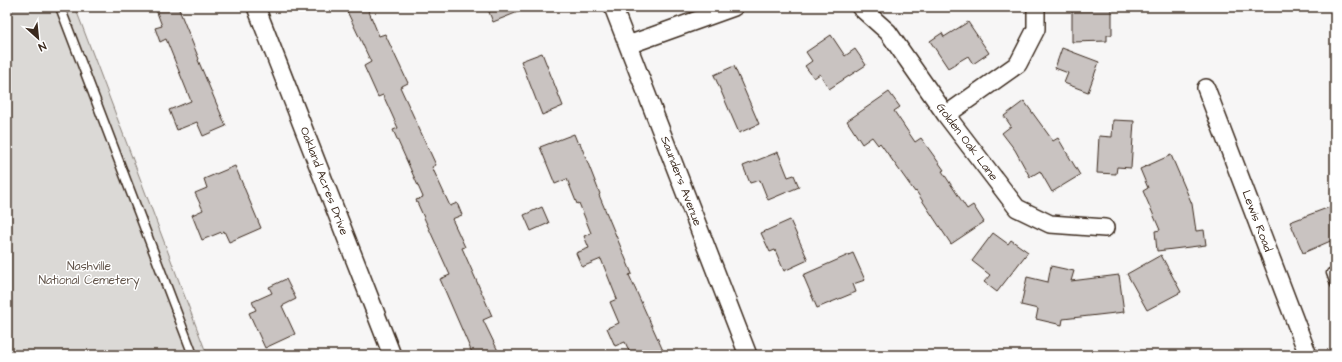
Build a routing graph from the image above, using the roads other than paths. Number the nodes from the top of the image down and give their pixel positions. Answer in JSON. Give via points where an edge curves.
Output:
{"nodes":[{"id":1,"x":60,"y":7,"type":"edge"},
{"id":2,"x":256,"y":7,"type":"edge"},
{"id":3,"x":613,"y":7,"type":"edge"},
{"id":4,"x":734,"y":7,"type":"edge"},
{"id":5,"x":860,"y":7,"type":"edge"},
{"id":6,"x":1036,"y":7,"type":"edge"},
{"id":7,"x":628,"y":44,"type":"junction"},
{"id":8,"x":1206,"y":88,"type":"dead end"},
{"id":9,"x":946,"y":115,"type":"junction"},
{"id":10,"x":1104,"y":228,"type":"dead end"},
{"id":11,"x":1331,"y":273,"type":"dead end"},
{"id":12,"x":1335,"y":284,"type":"edge"},
{"id":13,"x":193,"y":355,"type":"edge"},
{"id":14,"x":392,"y":355,"type":"edge"},
{"id":15,"x":748,"y":355,"type":"edge"},
{"id":16,"x":1308,"y":355,"type":"edge"}],
"edges":[{"from":1,"to":13,"type":"lane"},
{"from":2,"to":14,"type":"street","name":"Oakland Acres Drive"},
{"from":3,"to":7,"type":"street","name":"Saunders Avenue"},
{"from":4,"to":7,"type":"street"},
{"from":5,"to":9,"type":"street","name":"Golden Oak Lane","via":[[888,32]]},
{"from":6,"to":9,"type":"street","via":[[1036,29],[1018,64]]},
{"from":7,"to":15,"type":"street","name":"Saunders Avenue"},
{"from":8,"to":16,"type":"street","name":"Lewis Road"},
{"from":9,"to":10,"type":"street","name":"Golden Oak Lane","via":[[1017,208],[1050,224]]},
{"from":11,"to":12,"type":"lane"}]}
